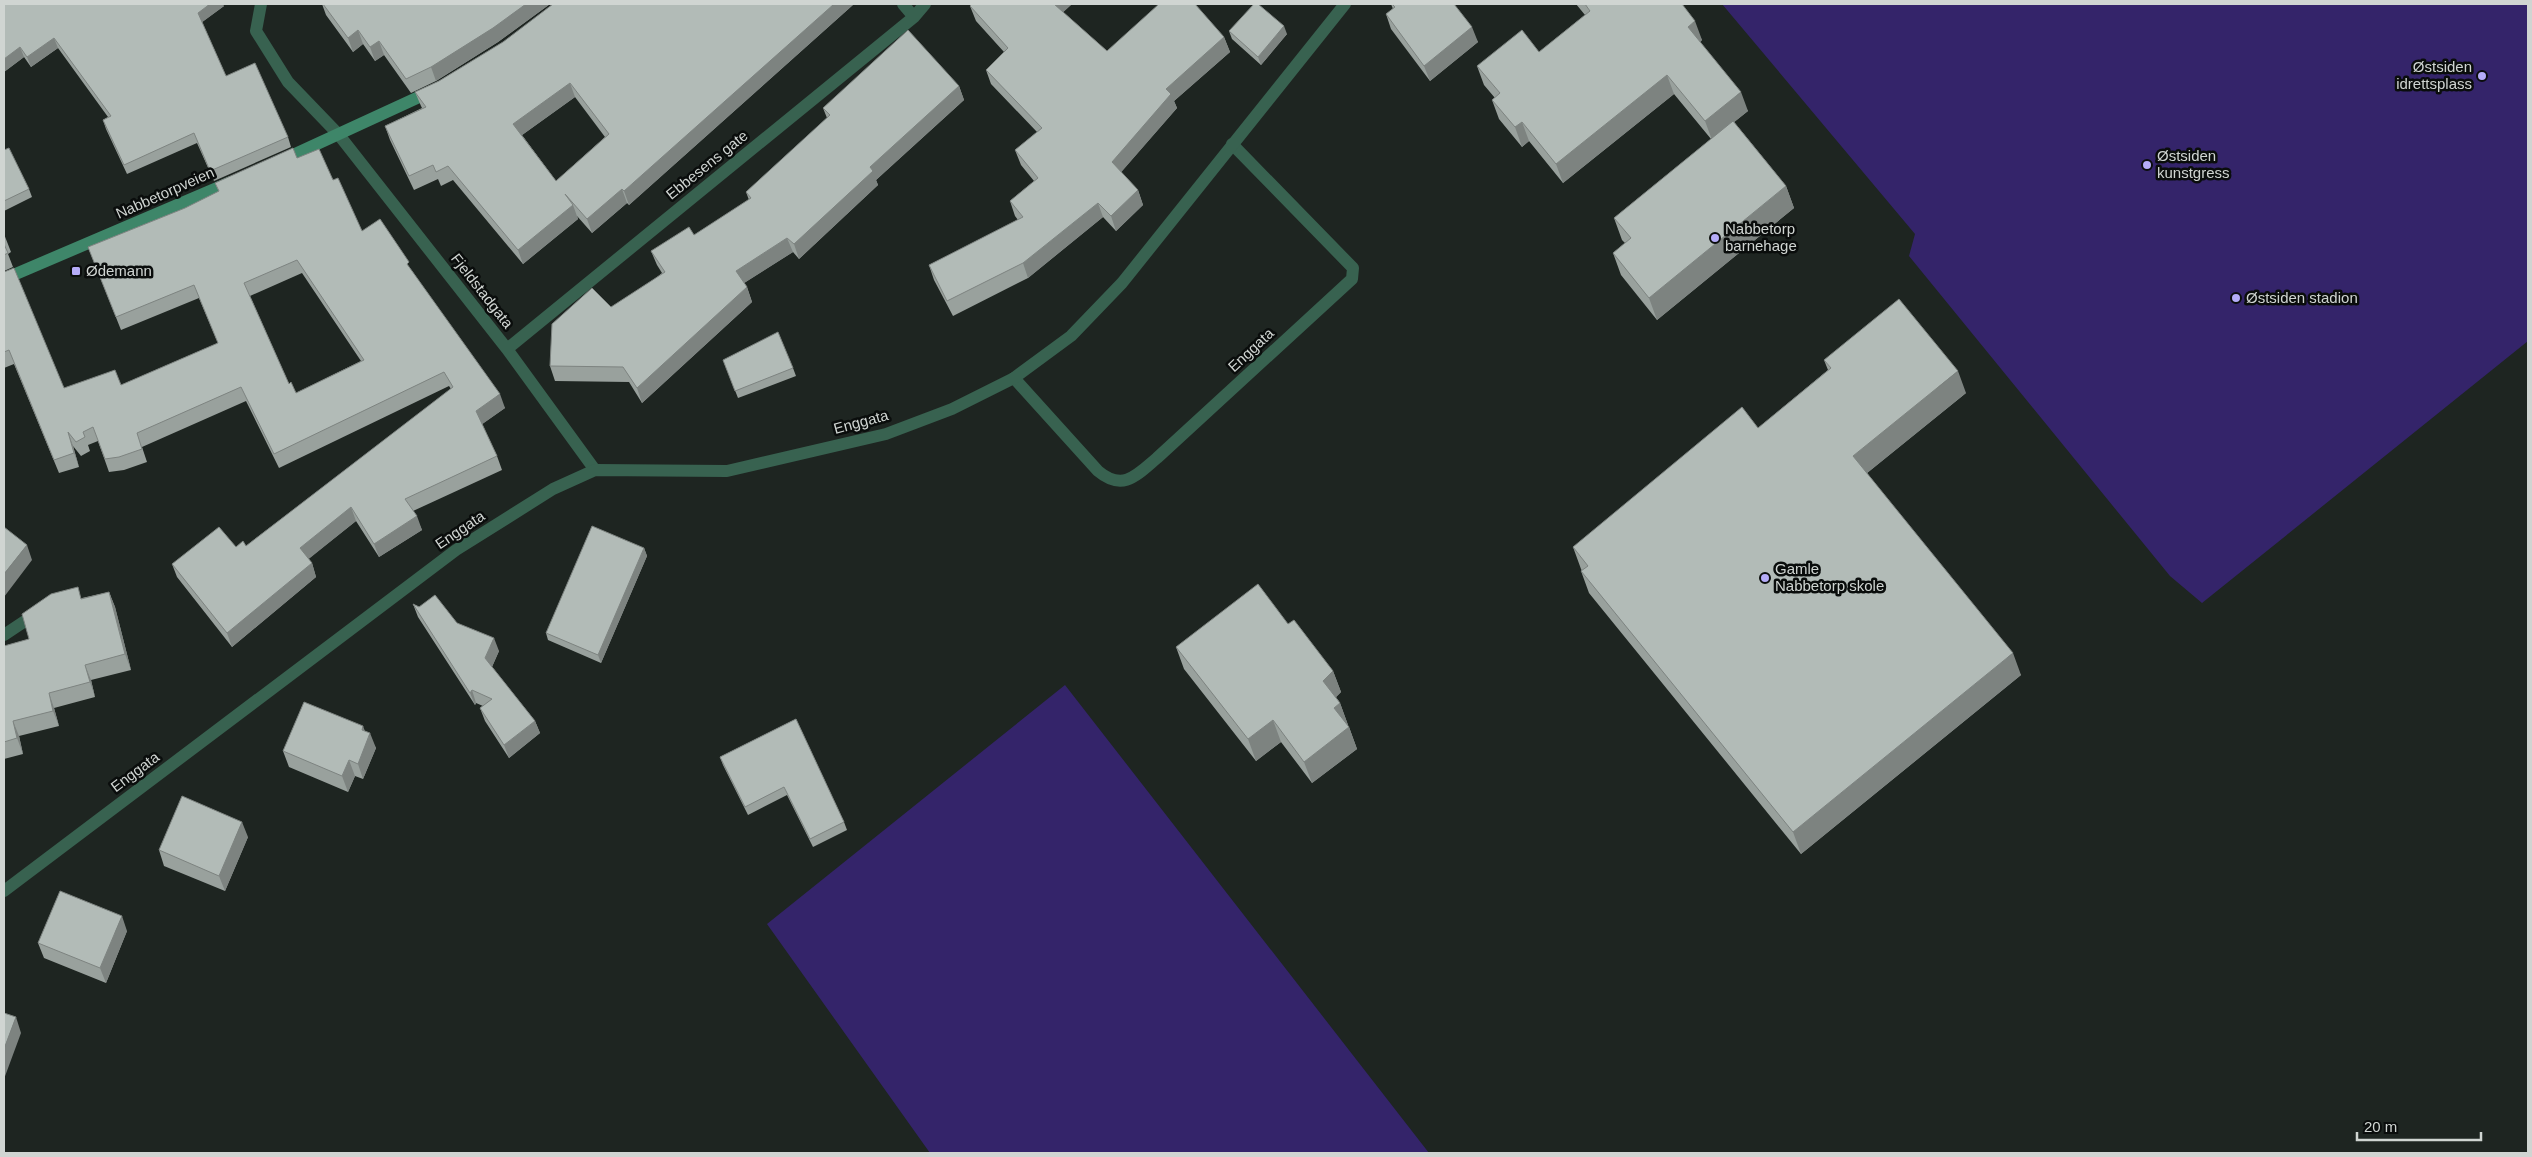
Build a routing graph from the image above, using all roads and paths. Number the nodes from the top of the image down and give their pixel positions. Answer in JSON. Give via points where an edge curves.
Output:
{"nodes":[{"id":1,"x":261,"y":4,"type":"edge"},
{"id":2,"x":903,"y":4,"type":"edge"},
{"id":3,"x":925,"y":4,"type":"edge"},
{"id":4,"x":1345,"y":4,"type":"edge"},
{"id":5,"x":914,"y":17,"type":"junction"},
{"id":6,"x":440,"y":88,"type":"edge"},
{"id":7,"x":339,"y":135,"type":"junction"},
{"id":8,"x":1232,"y":144,"type":"junction"},
{"id":9,"x":264,"y":168,"type":"edge"},
{"id":10,"x":246,"y":176,"type":"edge"},
{"id":11,"x":4,"y":279,"type":"edge"},
{"id":12,"x":507,"y":349,"type":"junction"},
{"id":13,"x":1014,"y":378,"type":"junction"},
{"id":14,"x":595,"y":470,"type":"junction"},
{"id":15,"x":45,"y":608,"type":"edge"},
{"id":16,"x":4,"y":635,"type":"edge"},
{"id":17,"x":4,"y":891,"type":"edge"}],
"edges":[{"from":1,"to":7,"type":"street","via":[[256,31],[288,82]]},
{"from":2,"to":5,"type":"street"},
{"from":3,"to":5,"type":"street","name":"Ebbesens gate"},
{"from":4,"to":8,"type":"street","name":"Enggata"},
{"from":5,"to":12,"type":"street","name":"Ebbesens gate"},
{"from":6,"to":7,"type":"main road"},
{"from":7,"to":9,"type":"main road"},
{"from":7,"to":12,"type":"street","name":"Fjeldstadgata"},
{"from":8,"to":13,"type":"street","name":"Enggata","via":[[1122,283],[1071,336]]},
{"from":8,"to":13,"type":"street","name":"Enggata","via":[[1353,268],[1352,279],[1139,474],[1123,482],[1106,478]]},
{"from":10,"to":11,"type":"main road","name":"Nabbetorpveien"},
{"from":12,"to":14,"type":"street","name":"Fjeldstadgata"},
{"from":13,"to":14,"type":"street","name":"Enggata","via":[[952,409],[886,434],[727,471]]},
{"from":14,"to":17,"type":"street","name":"Enggata","via":[[552,489],[456,550]]},
{"from":15,"to":16,"type":"street"}]}
